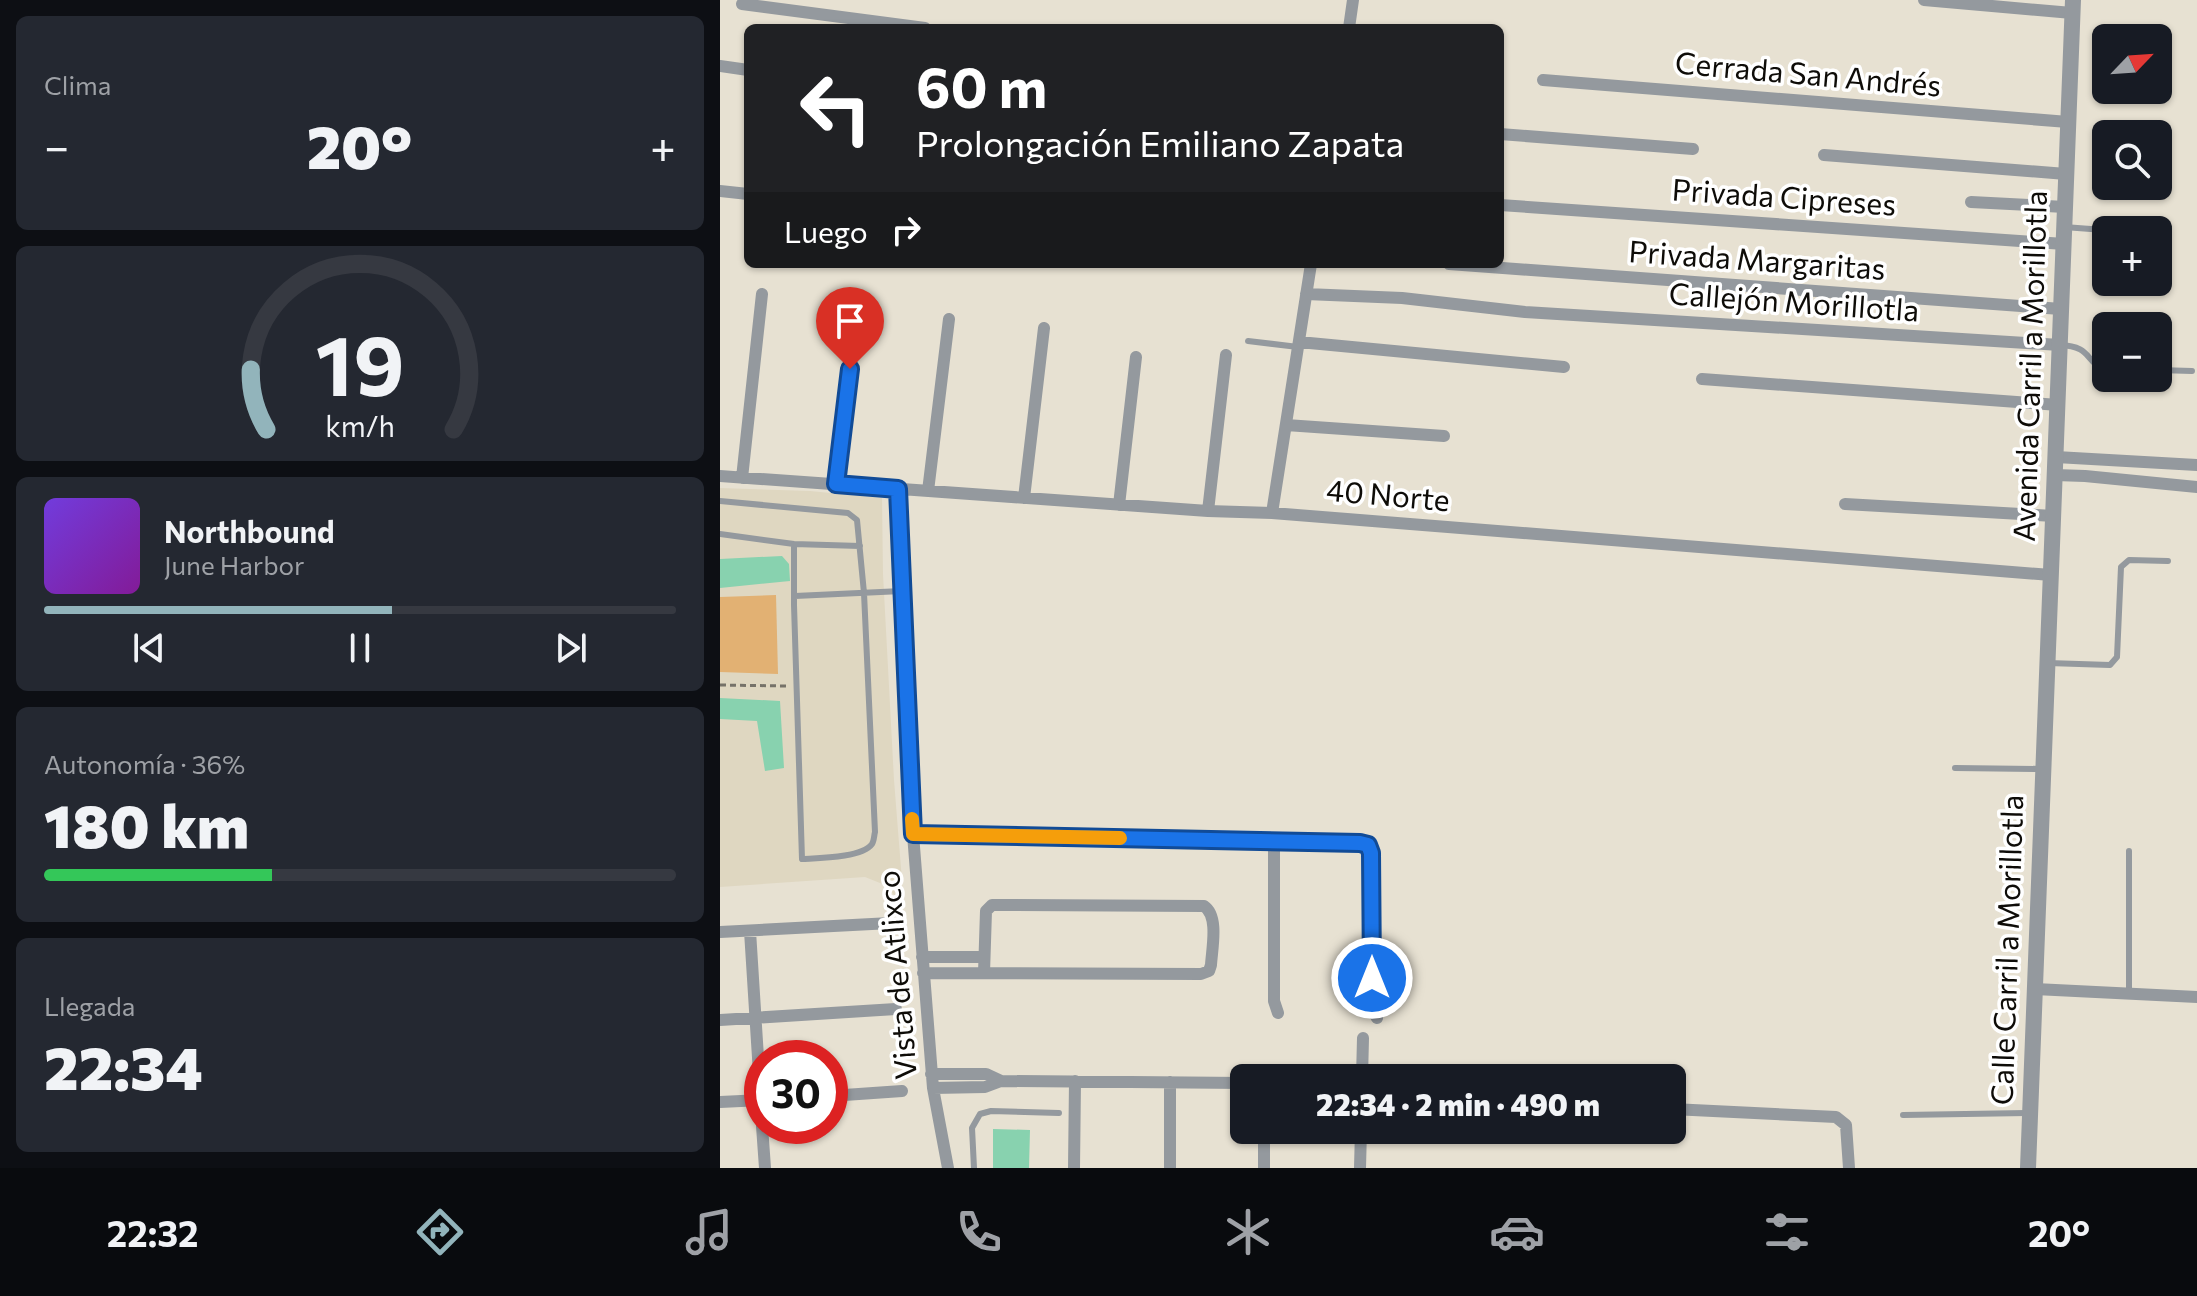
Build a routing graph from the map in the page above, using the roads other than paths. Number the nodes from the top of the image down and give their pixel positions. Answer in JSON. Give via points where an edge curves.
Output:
{"nodes":[{"id":1,"x":1353,"y":0,"type":"edge"},
{"id":2,"x":1924,"y":0,"type":"edge"},
{"id":3,"x":742,"y":4,"type":"dead end"},
{"id":4,"x":2073,"y":6,"type":"edge"},
{"id":5,"x":894,"y":24,"type":"edge"},
{"id":6,"x":1350,"y":24,"type":"edge"},
{"id":7,"x":720,"y":66,"type":"edge"},
{"id":8,"x":744,"y":69,"type":"edge"},
{"id":9,"x":1543,"y":80,"type":"dead end"},
{"id":10,"x":2068,"y":122,"type":"junction"},
{"id":11,"x":1504,"y":134,"type":"edge"},
{"id":12,"x":1693,"y":149,"type":"dead end"},
{"id":13,"x":1824,"y":155,"type":"dead end"},
{"id":14,"x":2066,"y":174,"type":"junction"},
{"id":15,"x":720,"y":191,"type":"edge"},
{"id":16,"x":744,"y":194,"type":"edge"},
{"id":17,"x":1971,"y":202,"type":"dead end"},
{"id":18,"x":1504,"y":205,"type":"edge"},
{"id":19,"x":2065,"y":207,"type":"junction"},
{"id":20,"x":2064,"y":227,"type":"junction"},
{"id":21,"x":2092,"y":229,"type":"edge"},
{"id":22,"x":2064,"y":244,"type":"junction"},
{"id":23,"x":1310,"y":268,"type":"edge"},
{"id":24,"x":1503,"y":268,"type":"edge"},
{"id":25,"x":762,"y":294,"type":"dead end"},
{"id":26,"x":1306,"y":294,"type":"junction"},
{"id":27,"x":858,"y":308,"type":"dead end"},
{"id":28,"x":2061,"y":309,"type":"junction"},
{"id":29,"x":949,"y":319,"type":"dead end"},
{"id":30,"x":1044,"y":328,"type":"dead end"},
{"id":31,"x":1248,"y":341,"type":"dead end"},
{"id":32,"x":1299,"y":345,"type":"junction"},
{"id":33,"x":2060,"y":345,"type":"junction"},
{"id":34,"x":1226,"y":355,"type":"dead end"},
{"id":35,"x":1136,"y":357,"type":"dead end"},
{"id":36,"x":2092,"y":359,"type":"edge"},
{"id":37,"x":1564,"y":367,"type":"dead end"},
{"id":38,"x":2172,"y":370,"type":"edge"},
{"id":39,"x":2192,"y":371,"type":"dead end"},
{"id":40,"x":1702,"y":379,"type":"dead end"},
{"id":41,"x":2058,"y":405,"type":"junction"},
{"id":42,"x":1286,"y":425,"type":"junction"},
{"id":43,"x":1444,"y":436,"type":"dead end"},
{"id":44,"x":2056,"y":457,"type":"junction"},
{"id":45,"x":2109,"y":460,"type":"junction"},
{"id":46,"x":2197,"y":465,"type":"edge"},
{"id":47,"x":2055,"y":475,"type":"junction"},
{"id":48,"x":720,"y":476,"type":"edge"},
{"id":49,"x":742,"y":478,"type":"junction"},
{"id":50,"x":2109,"y":478,"type":"junction"},
{"id":51,"x":836,"y":484,"type":"junction"},
{"id":52,"x":2197,"y":487,"type":"edge"},
{"id":53,"x":898,"y":489,"type":"junction"},
{"id":54,"x":928,"y":491,"type":"junction"},
{"id":55,"x":1024,"y":498,"type":"junction"},
{"id":56,"x":720,"y":501,"type":"edge"},
{"id":57,"x":1845,"y":504,"type":"dead end"},
{"id":58,"x":1119,"y":505,"type":"junction"},
{"id":59,"x":1208,"y":511,"type":"junction"},
{"id":60,"x":1272,"y":513,"type":"junction"},
{"id":61,"x":2054,"y":516,"type":"junction"},
{"id":62,"x":720,"y":534,"type":"edge"},
{"id":63,"x":794,"y":544,"type":"junction"},
{"id":64,"x":860,"y":546,"type":"junction"},
{"id":65,"x":2168,"y":561,"type":"dead end"},
{"id":66,"x":2051,"y":575,"type":"junction"},
{"id":67,"x":902,"y":591,"type":"junction"},
{"id":68,"x":864,"y":593,"type":"junction"},
{"id":69,"x":795,"y":596,"type":"junction"},
{"id":70,"x":2047,"y":663,"type":"junction"},
{"id":71,"x":2044,"y":734,"type":"joint"},
{"id":72,"x":1955,"y":768,"type":"dead end"},
{"id":73,"x":2043,"y":769,"type":"junction"},
{"id":74,"x":913,"y":834,"type":"junction"},
{"id":75,"x":1274,"y":841,"type":"junction"},
{"id":76,"x":2129,"y":851,"type":"dead end"},
{"id":77,"x":891,"y":923,"type":"dead end"},
{"id":78,"x":750,"y":931,"type":"junction"},
{"id":79,"x":720,"y":932,"type":"edge"},
{"id":80,"x":922,"y":957,"type":"junction"},
{"id":81,"x":984,"y":957,"type":"junction"},
{"id":82,"x":923,"y":973,"type":"junction"},
{"id":83,"x":984,"y":973,"type":"junction"},
{"id":84,"x":2035,"y":989,"type":"junction"},
{"id":85,"x":2129,"y":993,"type":"junction"},
{"id":86,"x":2197,"y":997,"type":"edge"},
{"id":87,"x":896,"y":1009,"type":"dead end"},
{"id":88,"x":1278,"y":1013,"type":"dead end"},
{"id":89,"x":756,"y":1017,"type":"junction"},
{"id":90,"x":1377,"y":1018,"type":"dead end"},
{"id":91,"x":720,"y":1020,"type":"edge"},
{"id":92,"x":1363,"y":1038,"type":"dead end"},
{"id":93,"x":757,"y":1040,"type":"edge"},
{"id":94,"x":1362,"y":1064,"type":"edge"},
{"id":95,"x":931,"y":1074,"type":"junction"},
{"id":96,"x":1001,"y":1081,"type":"junction"},
{"id":97,"x":1075,"y":1081,"type":"junction"},
{"id":98,"x":1170,"y":1082,"type":"junction"},
{"id":99,"x":1230,"y":1083,"type":"edge"},
{"id":100,"x":933,"y":1088,"type":"junction"},
{"id":101,"x":902,"y":1091,"type":"dead end"},
{"id":102,"x":848,"y":1095,"type":"edge"},
{"id":103,"x":744,"y":1101,"type":"edge"},
{"id":104,"x":720,"y":1102,"type":"edge"},
{"id":105,"x":1686,"y":1110,"type":"edge"},
{"id":106,"x":1059,"y":1113,"type":"dead end"},
{"id":107,"x":2030,"y":1113,"type":"junction"},
{"id":108,"x":1903,"y":1115,"type":"dead end"},
{"id":109,"x":763,"y":1144,"type":"edge"},
{"id":110,"x":1264,"y":1144,"type":"edge"},
{"id":111,"x":1361,"y":1144,"type":"edge"},
{"id":112,"x":765,"y":1168,"type":"edge"},
{"id":113,"x":948,"y":1168,"type":"edge"},
{"id":114,"x":974,"y":1168,"type":"edge"},
{"id":115,"x":1074,"y":1168,"type":"edge"},
{"id":116,"x":1170,"y":1168,"type":"edge"},
{"id":117,"x":1264,"y":1168,"type":"edge"},
{"id":118,"x":1360,"y":1168,"type":"edge"},
{"id":119,"x":1849,"y":1168,"type":"edge"},
{"id":120,"x":2028,"y":1168,"type":"edge"}],
"edges":[{"from":1,"to":6,"type":"street"},
{"from":2,"to":4,"type":"street"},
{"from":3,"to":5,"type":"street"},
{"from":4,"to":10,"type":"street","name":"Avenida Carril a Morillotla"},
{"from":7,"to":8,"type":"street"},
{"from":9,"to":10,"type":"street","name":"Cerrada San Andrés"},
{"from":10,"to":14,"type":"street","name":"Avenida Carril a Morillotla"},
{"from":11,"to":12,"type":"street"},
{"from":13,"to":14,"type":"street"},
{"from":14,"to":19,"type":"street","name":"Avenida Carril a Morillotla"},
{"from":15,"to":16,"type":"street"},
{"from":17,"to":19,"type":"street"},
{"from":18,"to":22,"type":"street","name":"Privada Cipreses"},
{"from":19,"to":20,"type":"street","name":"Avenida Carril a Morillotla"},
{"from":20,"to":21,"type":"lane"},
{"from":20,"to":22,"type":"street","name":"Avenida Carril a Morillotla"},
{"from":22,"to":28,"type":"street","name":"Avenida Carril a Morillotla"},
{"from":23,"to":26,"type":"street"},
{"from":24,"to":28,"type":"street","name":"Privada Margaritas"},
{"from":25,"to":49,"type":"street"},
{"from":26,"to":32,"type":"street"},
{"from":26,"to":33,"type":"street","name":"Callejón Morillotla"},
{"from":27,"to":51,"type":"street"},
{"from":28,"to":33,"type":"street","name":"Avenida Carril a Morillotla"},
{"from":29,"to":54,"type":"street"},
{"from":30,"to":55,"type":"street"},
{"from":31,"to":32,"type":"lane"},
{"from":32,"to":37,"type":"street"},
{"from":32,"to":42,"type":"street"},
{"from":33,"to":36,"type":"lane","via":[[2084,350]]},
{"from":33,"to":41,"type":"street","name":"Avenida Carril a Morillotla"},
{"from":34,"to":59,"type":"street"},
{"from":35,"to":58,"type":"street"},
{"from":38,"to":39,"type":"lane"},
{"from":40,"to":41,"type":"street"},
{"from":41,"to":44,"type":"street","name":"Avenida Carril a Morillotla"},
{"from":42,"to":43,"type":"street"},
{"from":42,"to":60,"type":"street"},
{"from":44,"to":45,"type":"street"},
{"from":44,"to":47,"type":"street","name":"Avenida Carril a Morillotla"},
{"from":45,"to":46,"type":"street"},
{"from":45,"to":50,"type":"street"},
{"from":47,"to":50,"type":"street"},
{"from":47,"to":61,"type":"street","name":"Avenida Carril a Morillotla"},
{"from":48,"to":49,"type":"street","name":"40 Norte"},
{"from":49,"to":51,"type":"street","name":"40 Norte"},
{"from":50,"to":52,"type":"street"},
{"from":51,"to":53,"type":"street","name":"40 Norte"},
{"from":53,"to":54,"type":"street","name":"40 Norte"},
{"from":53,"to":67,"type":"street","name":"Vista de Atlixco"},
{"from":54,"to":55,"type":"street","name":"40 Norte"},
{"from":55,"to":58,"type":"street","name":"40 Norte"},
{"from":56,"to":64,"type":"lane","via":[[848,513],[857,520]]},
{"from":57,"to":61,"type":"street"},
{"from":58,"to":59,"type":"street","name":"40 Norte"},
{"from":59,"to":60,"type":"street","name":"40 Norte"},
{"from":60,"to":66,"type":"street","name":"40 Norte"},
{"from":61,"to":66,"type":"street","name":"Avenida Carril a Morillotla"},
{"from":62,"to":63,"type":"lane"},
{"from":63,"to":64,"type":"lane"},
{"from":63,"to":69,"type":"lane"},
{"from":64,"to":68,"type":"lane"},
{"from":65,"to":70,"type":"lane","via":[[2129,560],[2121,567],[2115,662]]},
{"from":66,"to":70,"type":"street","name":"Avenida Carril a Morillotla"},
{"from":67,"to":68,"type":"lane"},
{"from":67,"to":74,"type":"street","name":"Vista de Atlixco"},
{"from":68,"to":69,"type":"lane"},
{"from":68,"to":69,"type":"lane","via":[[875,832],[864,850],[836,858],[802,859]]},
{"from":70,"to":71,"type":"street","name":"Avenida Carril a Morillotla"},
{"from":71,"to":73,"type":"street","name":"Calle Carril a Morillotla"},
{"from":72,"to":73,"type":"lane"},
{"from":73,"to":84,"type":"street","name":"Calle Carril a Morillotla"},
{"from":74,"to":75,"type":"street"},
{"from":74,"to":80,"type":"street","name":"Vista de Atlixco"},
{"from":75,"to":88,"type":"street"},
{"from":75,"to":90,"type":"street","via":[[1368,845],[1372,1009]]},
{"from":76,"to":85,"type":"lane"},
{"from":77,"to":78,"type":"street"},
{"from":78,"to":79,"type":"street"},
{"from":78,"to":89,"type":"street"},
{"from":80,"to":81,"type":"street"},
{"from":80,"to":82,"type":"street","name":"Vista de Atlixco"},
{"from":81,"to":83,"type":"street"},
{"from":81,"to":83,"type":"street","via":[[986,911],[992,905],[1204,906],[1213,916],[1211,965],[1201,974]]},
{"from":82,"to":83,"type":"street"},
{"from":82,"to":95,"type":"street","name":"Vista de Atlixco"},
{"from":84,"to":85,"type":"street"},
{"from":84,"to":107,"type":"street","name":"Calle Carril a Morillotla"},
{"from":85,"to":86,"type":"street"},
{"from":87,"to":89,"type":"street"},
{"from":89,"to":91,"type":"street"},
{"from":89,"to":93,"type":"street"},
{"from":92,"to":94,"type":"street"},
{"from":95,"to":96,"type":"street","via":[[986,1074]]},
{"from":95,"to":100,"type":"street","name":"Vista de Atlixco"},
{"from":96,"to":97,"type":"street"},
{"from":96,"to":100,"type":"street","via":[[985,1087]]},
{"from":97,"to":98,"type":"street"},
{"from":97,"to":115,"type":"street"},
{"from":98,"to":99,"type":"street"},
{"from":98,"to":116,"type":"street"},
{"from":100,"to":113,"type":"street","name":"Vista de Atlixco"},
{"from":101,"to":102,"type":"street"},
{"from":103,"to":104,"type":"street"},
{"from":105,"to":119,"type":"street","via":[[1836,1117],[1846,1125]]},
{"from":106,"to":114,"type":"lane","via":[[980,1114],[972,1128]]},
{"from":107,"to":108,"type":"lane"},
{"from":107,"to":120,"type":"street","name":"Calle Carril a Morillotla"},
{"from":109,"to":112,"type":"street"},
{"from":110,"to":117,"type":"street"},
{"from":111,"to":118,"type":"street"}]}
